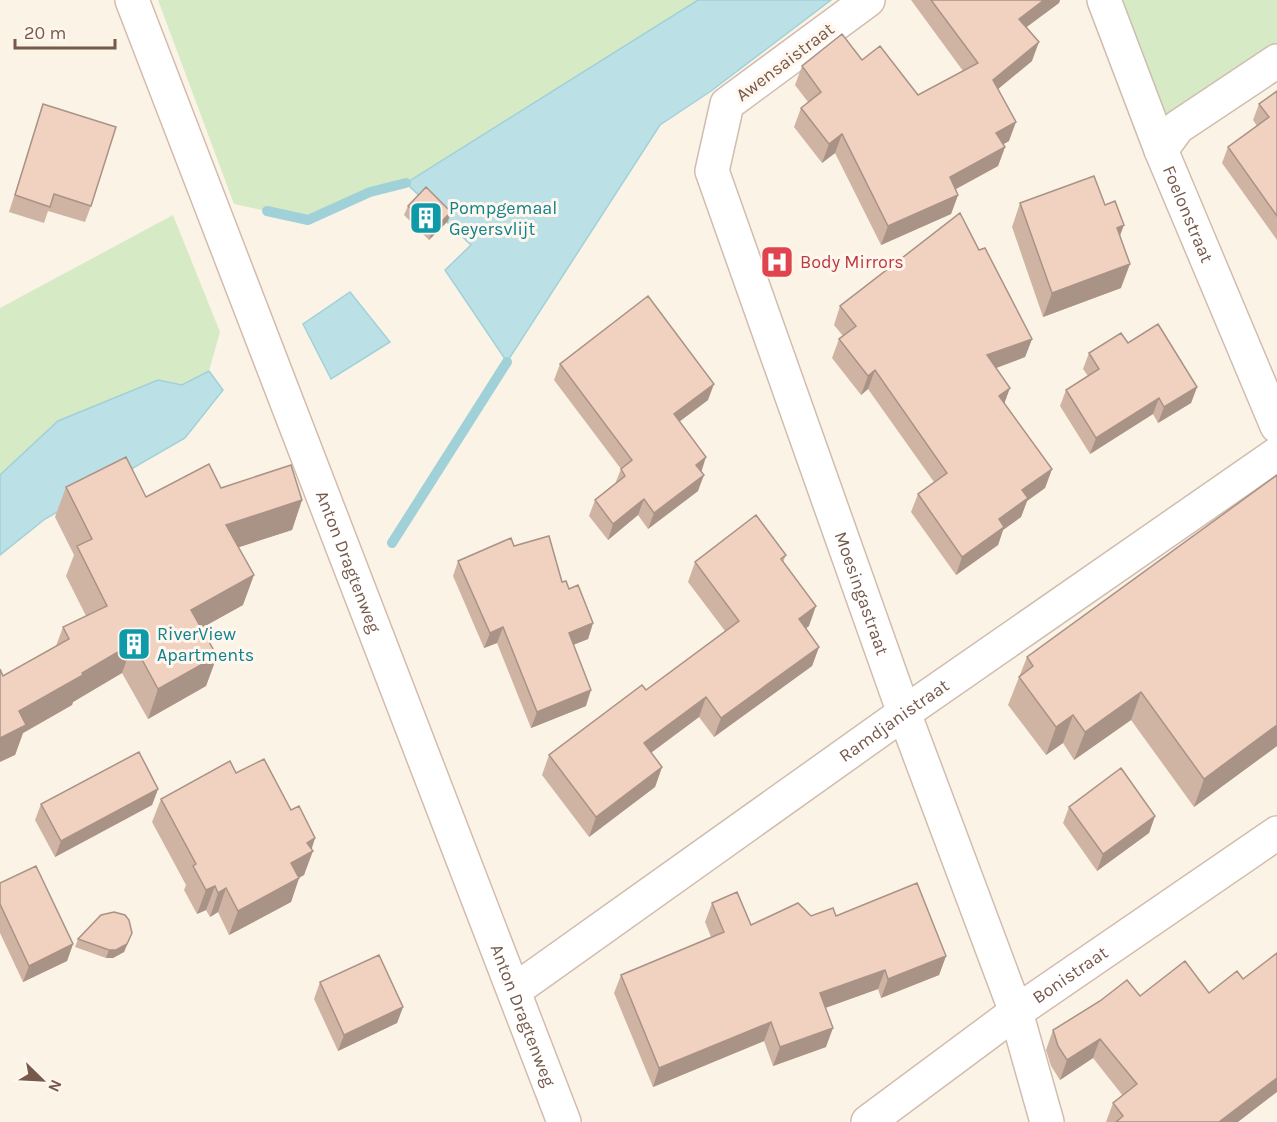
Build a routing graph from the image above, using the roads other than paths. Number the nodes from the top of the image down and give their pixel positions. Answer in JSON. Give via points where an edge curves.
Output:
{"nodes":[{"id":1,"x":132,"y":0,"type":"edge"},
{"id":2,"x":868,"y":0,"type":"edge"},
{"id":3,"x":1104,"y":0,"type":"edge"},
{"id":4,"x":1277,"y":61,"type":"edge"},
{"id":5,"x":1161,"y":150,"type":"junction"},
{"id":6,"x":712,"y":171,"type":"joint"},
{"id":7,"x":1277,"y":426,"type":"edge"},
{"id":8,"x":1277,"y":454,"type":"edge"},
{"id":9,"x":904,"y":713,"type":"junction"},
{"id":10,"x":1277,"y":833,"type":"edge"},
{"id":11,"x":515,"y":990,"type":"junction"},
{"id":12,"x":1016,"y":1012,"type":"junction"},
{"id":13,"x":564,"y":1122,"type":"edge"},
{"id":14,"x":868,"y":1122,"type":"edge"},
{"id":15,"x":1047,"y":1122,"type":"edge"}],
"edges":[{"from":1,"to":11,"type":"street","name":"Anton Dragtenweg"},
{"from":2,"to":6,"type":"street","name":"Awensaistraat","via":[[727,104]]},
{"from":3,"to":5,"type":"street","name":"Foelonstraat"},
{"from":4,"to":5,"type":"street","via":[[1178,127]]},
{"from":5,"to":7,"type":"street","name":"Foelonstraat"},
{"from":6,"to":9,"type":"street","name":"Moesingastraat"},
{"from":8,"to":9,"type":"street","name":"Ramdjanistraat"},
{"from":9,"to":11,"type":"street","name":"Ramdjanistraat"},
{"from":9,"to":12,"type":"street","name":"Moesingastraat"},
{"from":10,"to":12,"type":"street","name":"Bonistraat"},
{"from":11,"to":13,"type":"street","name":"Anton Dragtenweg"},
{"from":12,"to":14,"type":"street","name":"Bonistraat"},
{"from":12,"to":15,"type":"street","name":"Moesingastraat"}]}
